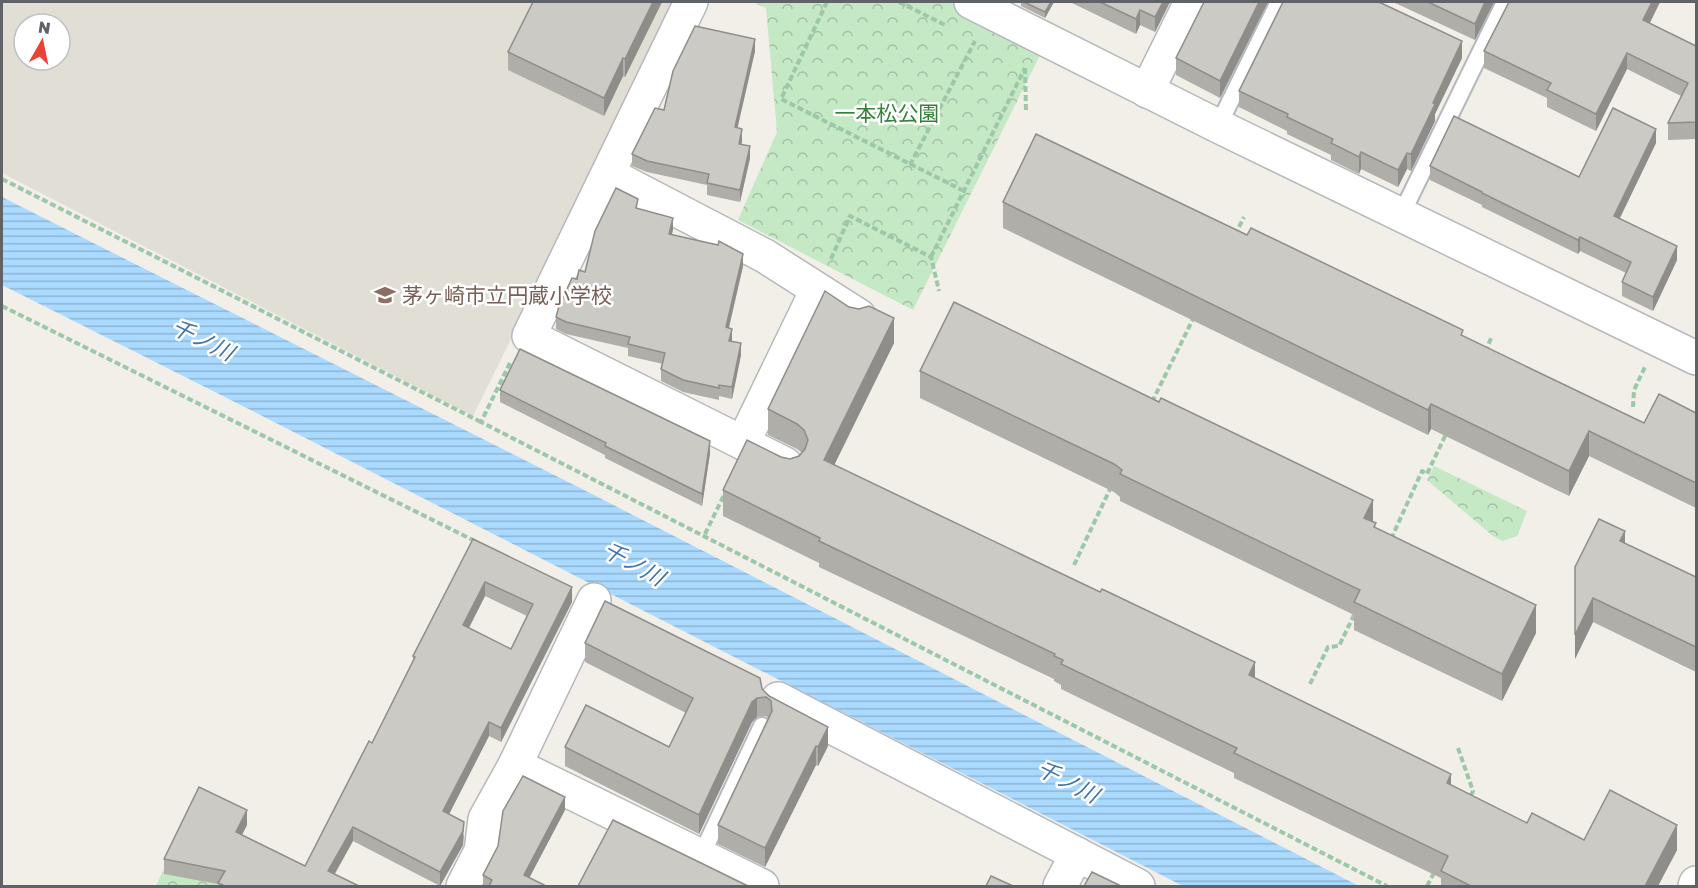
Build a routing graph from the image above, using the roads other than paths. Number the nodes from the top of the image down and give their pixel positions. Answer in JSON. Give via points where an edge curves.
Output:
{"nodes":[{"id":1,"x":691,"y":2,"type":"edge"},
{"id":2,"x":971,"y":2,"type":"edge"},
{"id":3,"x":1191,"y":2,"type":"edge"},
{"id":4,"x":1280,"y":2,"type":"edge"},
{"id":5,"x":1504,"y":2,"type":"edge"},
{"id":6,"x":1147,"y":91,"type":"junction"},
{"id":7,"x":1218,"y":126,"type":"junction"},
{"id":8,"x":608,"y":174,"type":"junction"},
{"id":9,"x":1401,"y":215,"type":"junction"},
{"id":10,"x":817,"y":290,"type":"junction"},
{"id":11,"x":859,"y":316,"type":"edge"},
{"id":12,"x":1696,"y":358,"type":"edge"},
{"id":13,"x":745,"y":444,"type":"junction"},
{"id":14,"x":789,"y":466,"type":"edge"},
{"id":15,"x":594,"y":600,"type":"dead end"},
{"id":16,"x":770,"y":712,"type":"joint"},
{"id":17,"x":515,"y":765,"type":"junction"},
{"id":18,"x":1077,"y":854,"type":"junction"},
{"id":19,"x":701,"y":856,"type":"junction"},
{"id":20,"x":463,"y":886,"type":"edge"},
{"id":21,"x":762,"y":886,"type":"edge"},
{"id":22,"x":1060,"y":886,"type":"edge"},
{"id":23,"x":1138,"y":886,"type":"edge"}],
"edges":[{"from":1,"to":8,"type":"street"},
{"from":2,"to":6,"type":"street"},
{"from":3,"to":6,"type":"street"},
{"from":4,"to":7,"type":"lane"},
{"from":5,"to":9,"type":"lane","via":[[1474,52]]},
{"from":6,"to":7,"type":"street"},
{"from":7,"to":9,"type":"street"},
{"from":8,"to":10,"type":"street","via":[[765,256]]},
{"from":8,"to":13,"type":"street","via":[[529,336]]},
{"from":9,"to":12,"type":"street"},
{"from":10,"to":11,"type":"street"},
{"from":10,"to":13,"type":"street"},
{"from":13,"to":14,"type":"street"},
{"from":15,"to":17,"type":"street"},
{"from":16,"to":18,"type":"street"},
{"from":16,"to":19,"type":"lane"},
{"from":17,"to":19,"type":"street"},
{"from":17,"to":20,"type":"street","via":[[485,819],[481,851]]},
{"from":18,"to":22,"type":"street"},
{"from":18,"to":23,"type":"street"},
{"from":19,"to":21,"type":"street"}]}
